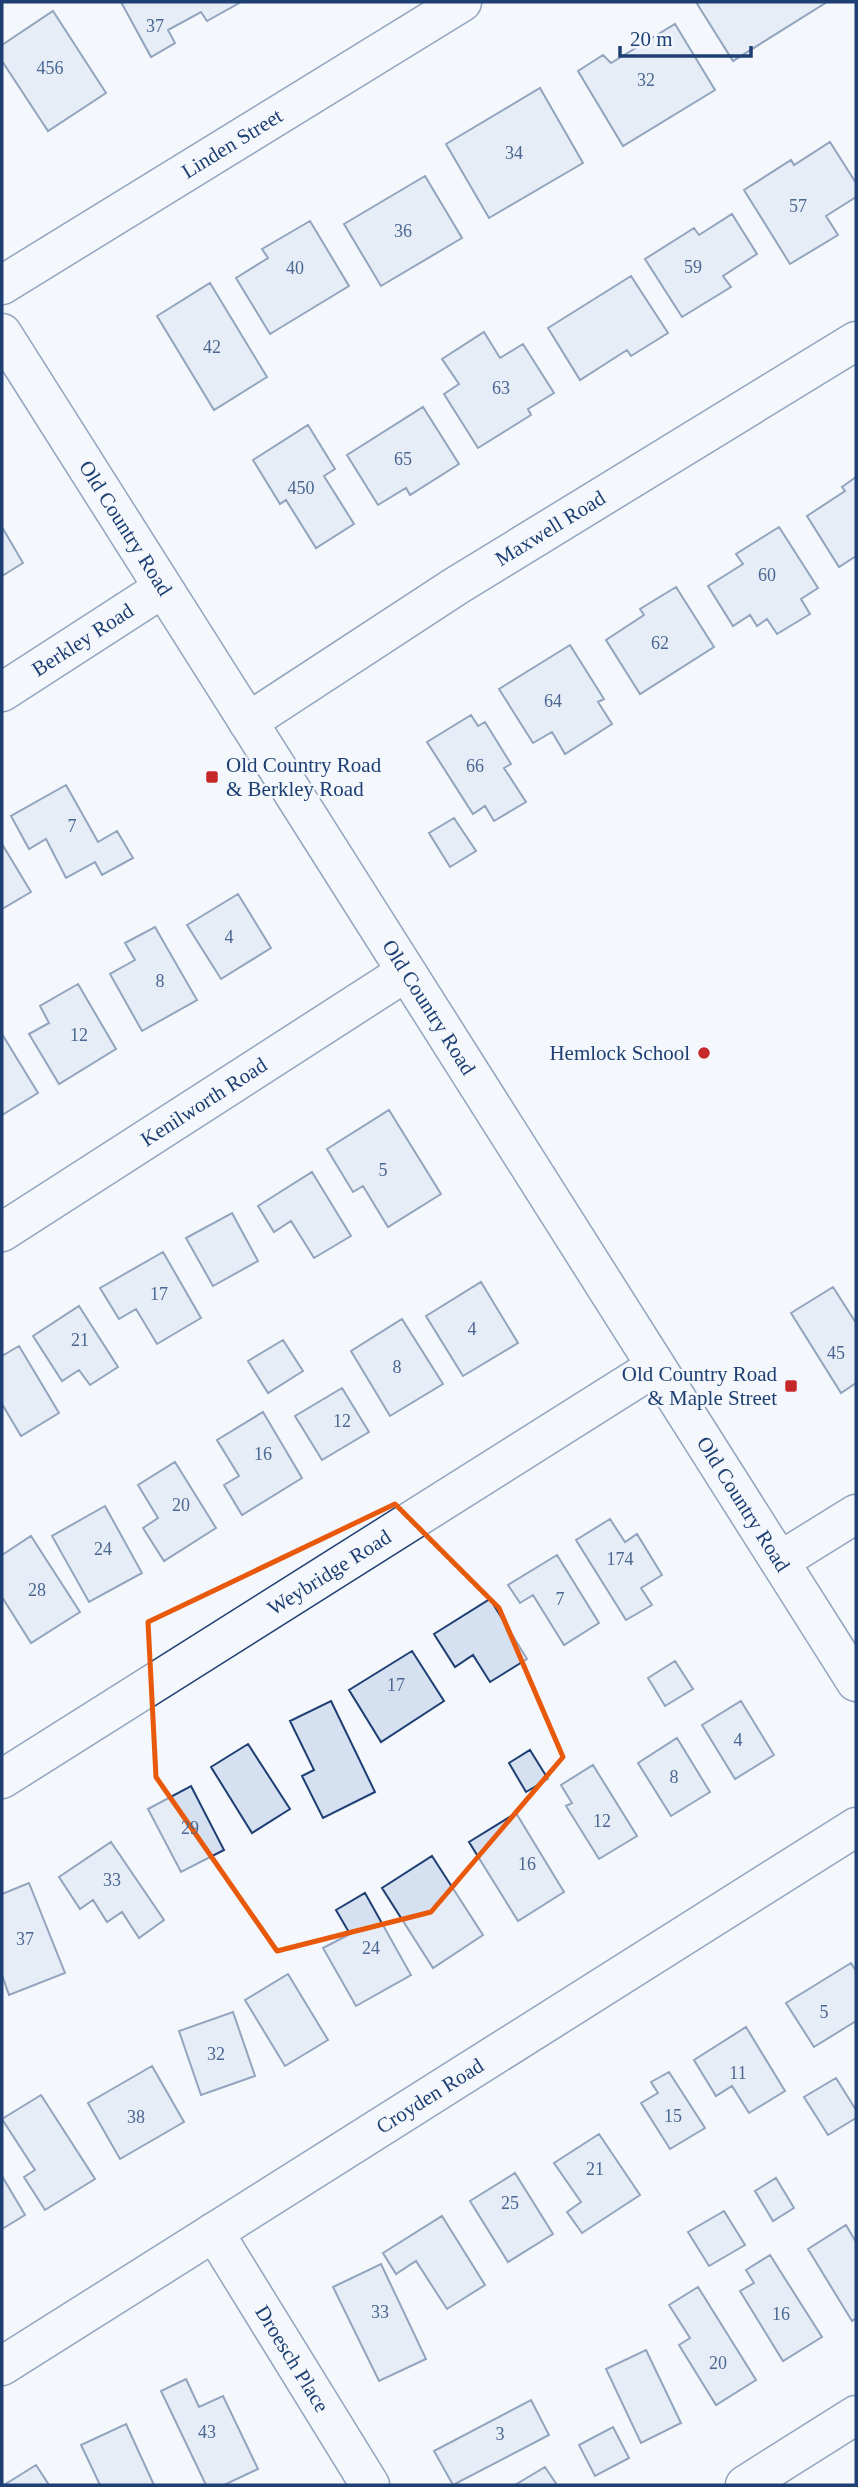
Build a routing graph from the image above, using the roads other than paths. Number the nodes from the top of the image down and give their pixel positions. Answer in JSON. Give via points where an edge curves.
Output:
{"nodes":[{"id":1,"x":462,"y":2,"type":"edge"},
{"id":2,"x":2,"y":285,"type":"edge"},
{"id":3,"x":2,"y":333,"type":"edge"},
{"id":4,"x":856,"y":341,"type":"edge"},
{"id":5,"x":163,"y":588,"type":"junction"},
{"id":6,"x":2,"y":692,"type":"edge"},
{"id":7,"x":248,"y":722,"type":"junction"},
{"id":8,"x":406,"y":972,"type":"junction"},
{"id":9,"x":2,"y":1232,"type":"edge"},
{"id":10,"x":654,"y":1367,"type":"junction"},
{"id":11,"x":856,"y":1514,"type":"edge"},
{"id":12,"x":780,"y":1561,"type":"junction"},
{"id":13,"x":856,"y":1682,"type":"edge"},
{"id":14,"x":2,"y":1779,"type":"edge"},
{"id":15,"x":856,"y":1827,"type":"edge"},
{"id":16,"x":214,"y":2232,"type":"junction"},
{"id":17,"x":2,"y":2366,"type":"edge"},
{"id":18,"x":856,"y":2415,"type":"edge"},
{"id":19,"x":370,"y":2485,"type":"edge"},
{"id":20,"x":745,"y":2485,"type":"edge"}],
"edges":[{"from":1,"to":2,"type":"street","name":"Linden Street"},
{"from":3,"to":5,"type":"street","name":"Old Country Road"},
{"from":4,"to":7,"type":"street","name":"Maxwell Road","via":[[456,586]]},
{"from":5,"to":6,"type":"street","name":"Berkley Road"},
{"from":5,"to":7,"type":"street","name":"Old Country Road"},
{"from":7,"to":8,"type":"street","name":"Old Country Road"},
{"from":8,"to":9,"type":"street","name":"Kenilworth Road"},
{"from":8,"to":10,"type":"street","name":"Old Country Road"},
{"from":10,"to":12,"type":"street","name":"Old Country Road"},
{"from":10,"to":14,"type":"street","name":"Weybridge Road"},
{"from":11,"to":12,"type":"street"},
{"from":12,"to":13,"type":"street","name":"Old Country Road"},
{"from":15,"to":16,"type":"street","name":"Croyden Road"},
{"from":16,"to":17,"type":"street","name":"Croyden Road"},
{"from":16,"to":19,"type":"street","name":"Droesch Place"},
{"from":18,"to":20,"type":"street"}]}
